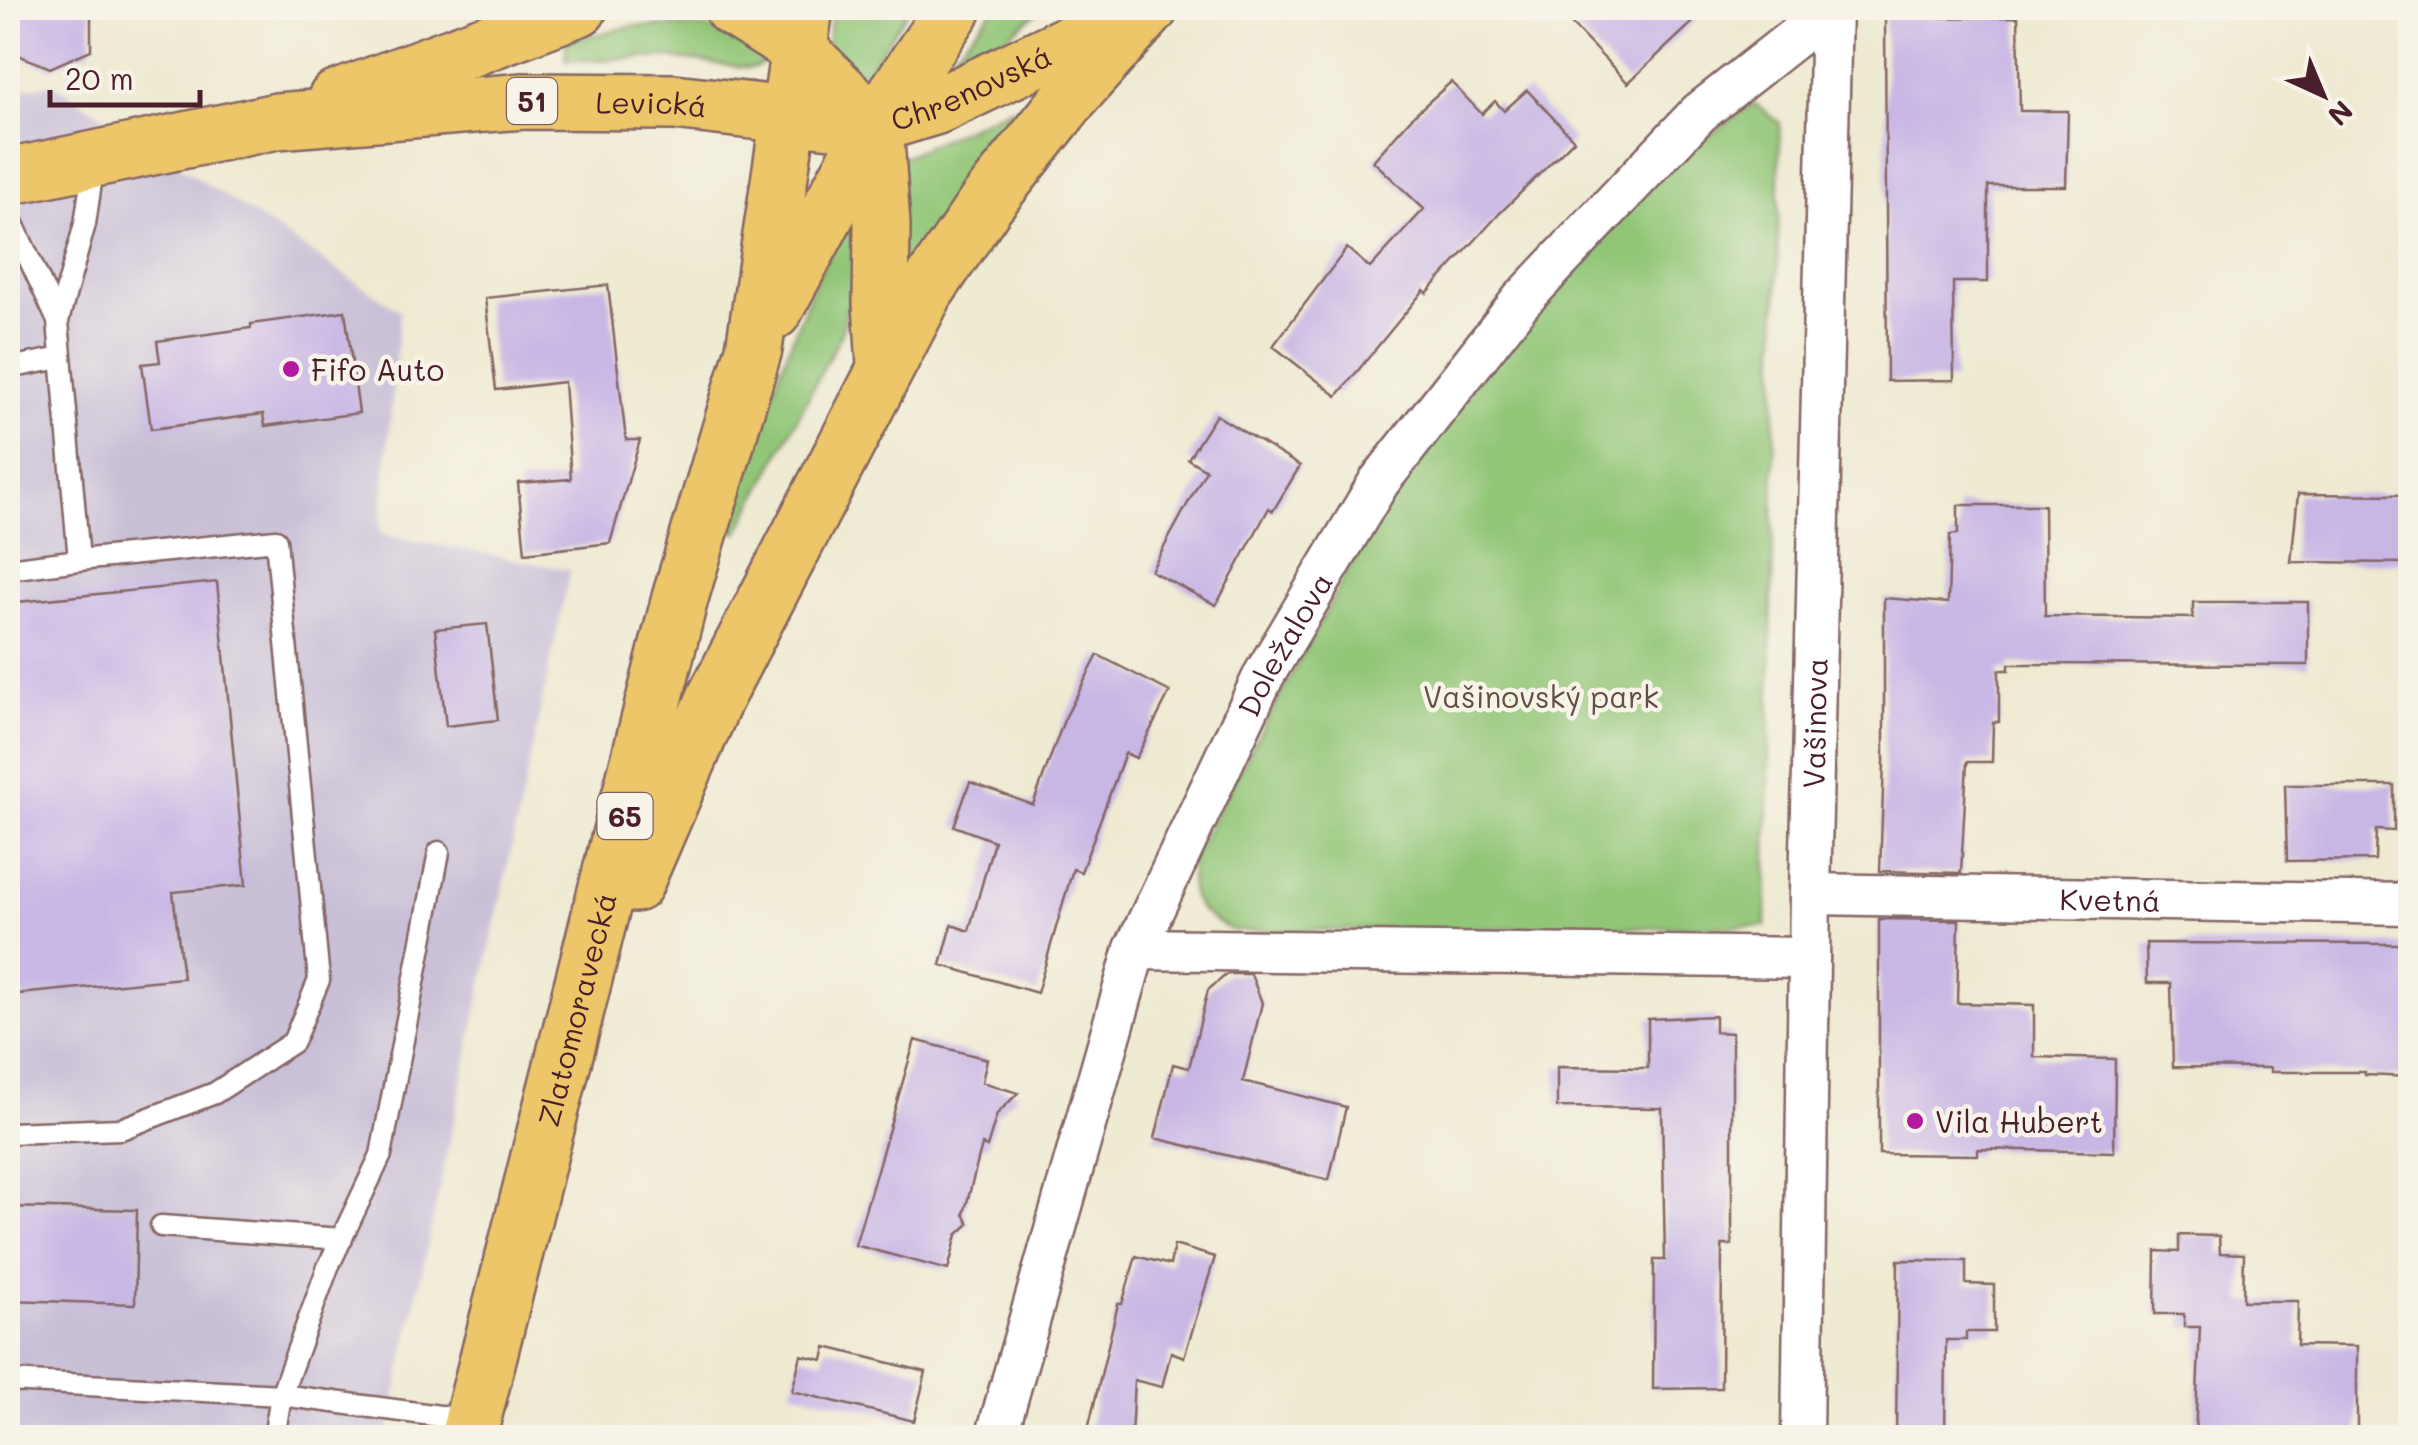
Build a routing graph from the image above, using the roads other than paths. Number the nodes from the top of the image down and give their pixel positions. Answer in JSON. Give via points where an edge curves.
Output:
{"nodes":[{"id":1,"x":579,"y":8,"type":"edge"},
{"id":2,"x":732,"y":8,"type":"edge"},
{"id":3,"x":954,"y":8,"type":"edge"},
{"id":4,"x":1147,"y":8,"type":"edge"},
{"id":5,"x":1832,"y":8,"type":"edge"},
{"id":6,"x":801,"y":28,"type":"edge"},
{"id":7,"x":788,"y":114,"type":"junction"},
{"id":8,"x":277,"y":121,"type":"junction"},
{"id":9,"x":874,"y":124,"type":"junction"},
{"id":10,"x":95,"y":159,"type":"junction"},
{"id":11,"x":8,"y":177,"type":"edge"},
{"id":12,"x":8,"y":213,"type":"edge"},
{"id":13,"x":58,"y":321,"type":"junction"},
{"id":14,"x":754,"y":350,"type":"junction"},
{"id":15,"x":61,"y":358,"type":"junction"},
{"id":16,"x":8,"y":368,"type":"edge"},
{"id":17,"x":886,"y":368,"type":"junction"},
{"id":18,"x":79,"y":560,"type":"junction"},
{"id":19,"x":8,"y":569,"type":"edge"},
{"id":20,"x":438,"y":852,"type":"dead end"},
{"id":21,"x":1810,"y":894,"type":"junction"},
{"id":22,"x":2410,"y":904,"type":"edge"},
{"id":23,"x":1135,"y":949,"type":"junction"},
{"id":24,"x":1809,"y":958,"type":"junction"},
{"id":25,"x":570,"y":1033,"type":"junction"},
{"id":26,"x":8,"y":1134,"type":"edge"},
{"id":27,"x":161,"y":1226,"type":"dead end"},
{"id":28,"x":342,"y":1239,"type":"junction"},
{"id":29,"x":8,"y":1381,"type":"edge"},
{"id":30,"x":282,"y":1395,"type":"junction"},
{"id":31,"x":470,"y":1429,"type":"edge"},
{"id":32,"x":274,"y":1438,"type":"edge"},
{"id":33,"x":996,"y":1438,"type":"edge"},
{"id":34,"x":1802,"y":1438,"type":"edge"}],
"edges":[{"from":1,"to":8,"type":"main road","name":"Levická","number":"51"},
{"from":2,"to":6,"type":"main road"},
{"from":3,"to":9,"type":"main road","number":"65"},
{"from":4,"to":9,"type":"main road","name":"Chrenovská","number":"51","via":[[937,106]]},
{"from":4,"to":17,"type":"main road","number":"65","via":[[987,202],[926,291]]},
{"from":5,"to":21,"type":"street","name":"Vašinova"},
{"from":5,"to":23,"type":"street","name":"Doležalova","via":[[1699,113],[1521,301],[1379,482],[1264,675]]},
{"from":6,"to":7,"type":"main road","number":"65"},
{"from":6,"to":9,"type":"main road"},
{"from":7,"to":8,"type":"main road","name":"Levická","number":"51","via":[[573,100]]},
{"from":7,"to":9,"type":"main road","name":"Chrenovská","number":"51"},
{"from":7,"to":14,"type":"main road","number":"65"},
{"from":8,"to":10,"type":"main road","name":"Levická","number":"51"},
{"from":9,"to":14,"type":"main road","number":"65"},
{"from":9,"to":17,"type":"main road"},
{"from":10,"to":11,"type":"main road","name":"Levická","number":"51"},
{"from":10,"to":13,"type":"lane"},
{"from":12,"to":13,"type":"lane"},
{"from":13,"to":15,"type":"lane"},
{"from":14,"to":25,"type":"main road","name":"Zlatomoravecká","number":"65","via":[[680,598]]},
{"from":15,"to":16,"type":"lane"},
{"from":15,"to":18,"type":"lane"},
{"from":17,"to":25,"type":"main road","number":"65","via":[[715,698]]},
{"from":18,"to":19,"type":"lane"},
{"from":18,"to":26,"type":"lane","via":[[276,540],[318,980],[293,1042],[215,1093],[120,1129]]},
{"from":20,"to":28,"type":"lane","via":[[381,1155]]},
{"from":21,"to":22,"type":"street","name":"Kvetná"},
{"from":21,"to":24,"type":"street","name":"Vašinova"},
{"from":23,"to":24,"type":"street"},
{"from":23,"to":33,"type":"street","name":"Doležalova"},
{"from":24,"to":34,"type":"street","name":"Vašinova"},
{"from":25,"to":31,"type":"main road","name":"Zlatomoravecká","number":"65"},
{"from":27,"to":28,"type":"lane"},
{"from":28,"to":30,"type":"lane"},
{"from":29,"to":30,"type":"lane"},
{"from":30,"to":31,"type":"lane"},
{"from":30,"to":32,"type":"lane"}]}
